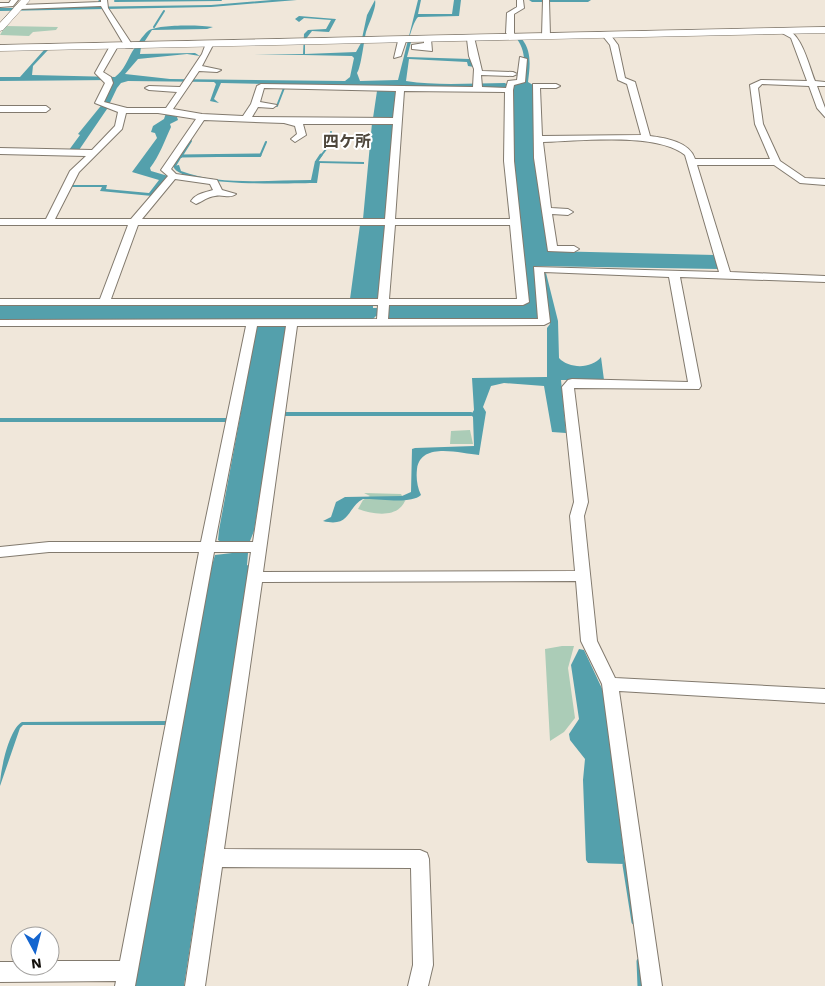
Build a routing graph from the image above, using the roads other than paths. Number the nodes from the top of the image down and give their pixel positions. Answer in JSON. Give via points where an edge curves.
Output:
{"nodes":[{"id":1,"x":520,"y":0,"type":"edge"},
{"id":2,"x":546,"y":0,"type":"edge"},
{"id":3,"x":104,"y":4,"type":"edge"},
{"id":4,"x":0,"y":5,"type":"edge"},
{"id":5,"x":17,"y":7,"type":"edge"},
{"id":6,"x":37,"y":11,"type":"dead end"},
{"id":7,"x":0,"y":12,"type":"edge"},
{"id":8,"x":0,"y":28,"type":"edge"},
{"id":9,"x":825,"y":30,"type":"edge"},
{"id":10,"x":785,"y":31,"type":"junction"},
{"id":11,"x":606,"y":35,"type":"junction"},
{"id":12,"x":546,"y":36,"type":"junction"},
{"id":13,"x":512,"y":37,"type":"junction"},
{"id":14,"x":471,"y":39,"type":"dead end"},
{"id":15,"x":402,"y":41,"type":"dead end"},
{"id":16,"x":206,"y":44,"type":"junction"},
{"id":17,"x":114,"y":46,"type":"junction"},
{"id":18,"x":129,"y":46,"type":"junction"},
{"id":19,"x":0,"y":48,"type":"edge"},
{"id":20,"x":397,"y":56,"type":"dead end"},
{"id":21,"x":523,"y":59,"type":"dead end"},
{"id":22,"x":196,"y":68,"type":"junction"},
{"id":23,"x":217,"y":70,"type":"dead end"},
{"id":24,"x":478,"y":73,"type":"junction"},
{"id":25,"x":513,"y":74,"type":"dead end"},
{"id":26,"x":812,"y":84,"type":"junction"},
{"id":27,"x":825,"y":84,"type":"edge"},
{"id":28,"x":556,"y":86,"type":"dead end"},
{"id":29,"x":478,"y":87,"type":"junction"},
{"id":30,"x":149,"y":88,"type":"dead end"},
{"id":31,"x":182,"y":90,"type":"junction"},
{"id":32,"x":400,"y":90,"type":"junction"},
{"id":33,"x":509,"y":90,"type":"junction"},
{"id":34,"x":255,"y":104,"type":"junction"},
{"id":35,"x":273,"y":105,"type":"dead end"},
{"id":36,"x":0,"y":109,"type":"edge"},
{"id":37,"x":46,"y":109,"type":"dead end"},
{"id":38,"x":168,"y":111,"type":"junction"},
{"id":39,"x":122,"y":112,"type":"junction"},
{"id":40,"x":825,"y":114,"type":"edge"},
{"id":41,"x":202,"y":117,"type":"junction"},
{"id":42,"x":246,"y":119,"type":"junction"},
{"id":43,"x":279,"y":120,"type":"junction"},
{"id":44,"x":398,"y":121,"type":"junction"},
{"id":45,"x":646,"y":138,"type":"junction"},
{"id":46,"x":295,"y":139,"type":"dead end"},
{"id":47,"x":539,"y":139,"type":"junction"},
{"id":48,"x":0,"y":151,"type":"edge"},
{"id":49,"x":94,"y":153,"type":"junction"},
{"id":50,"x":692,"y":162,"type":"junction"},
{"id":51,"x":776,"y":162,"type":"junction"},
{"id":52,"x":173,"y":176,"type":"junction"},
{"id":53,"x":825,"y":182,"type":"edge"},
{"id":54,"x":218,"y":192,"type":"junction"},
{"id":55,"x":231,"y":194,"type":"dead end"},
{"id":56,"x":196,"y":201,"type":"dead end"},
{"id":57,"x":547,"y":211,"type":"junction"},
{"id":58,"x":568,"y":212,"type":"dead end"},
{"id":59,"x":0,"y":222,"type":"edge"},
{"id":60,"x":49,"y":222,"type":"junction"},
{"id":61,"x":134,"y":222,"type":"junction"},
{"id":62,"x":390,"y":222,"type":"junction"},
{"id":63,"x":516,"y":222,"type":"junction"},
{"id":64,"x":574,"y":250,"type":"dead end"},
{"id":65,"x":674,"y":273,"type":"junction"},
{"id":66,"x":724,"y":274,"type":"junction"},
{"id":67,"x":825,"y":279,"type":"edge"},
{"id":68,"x":0,"y":302,"type":"edge"},
{"id":69,"x":104,"y":302,"type":"junction"},
{"id":70,"x":384,"y":304,"type":"junction"},
{"id":71,"x":382,"y":321,"type":"junction"},
{"id":72,"x":0,"y":323,"type":"edge"},
{"id":73,"x":292,"y":323,"type":"junction"},
{"id":74,"x":252,"y":324,"type":"junction"},
{"id":75,"x":255,"y":547,"type":"junction"},
{"id":76,"x":212,"y":548,"type":"junction"},
{"id":77,"x":0,"y":552,"type":"edge"},
{"id":78,"x":581,"y":576,"type":"junction"},
{"id":79,"x":255,"y":577,"type":"junction"},
{"id":80,"x":610,"y":684,"type":"junction"},
{"id":81,"x":825,"y":696,"type":"edge"},
{"id":82,"x":214,"y":858,"type":"junction"},
{"id":83,"x":0,"y":972,"type":"edge"},
{"id":84,"x":126,"y":979,"type":"edge"},
{"id":85,"x":195,"y":986,"type":"edge"},
{"id":86,"x":418,"y":986,"type":"edge"},
{"id":87,"x":652,"y":986,"type":"edge"}],
"edges":[{"from":1,"to":13,"type":"street","via":[[521,8],[511,13]]},
{"from":2,"to":12,"type":"street"},
{"from":3,"to":5,"type":"street"},
{"from":3,"to":18,"type":"street"},
{"from":4,"to":5,"type":"street"},
{"from":5,"to":6,"type":"street"},
{"from":5,"to":7,"type":"street"},
{"from":5,"to":8,"type":"street"},
{"from":9,"to":10,"type":"street"},
{"from":10,"to":11,"type":"street"},
{"from":10,"to":26,"type":"street","via":[[794,37]]},
{"from":11,"to":12,"type":"street"},
{"from":11,"to":45,"type":"street","via":[[614,45],[622,80],[631,82]]},
{"from":12,"to":13,"type":"street"},
{"from":13,"to":16,"type":"street","via":[[428,42]]},
{"from":14,"to":24,"type":"street"},
{"from":15,"to":20,"type":"street"},
{"from":16,"to":18,"type":"street"},
{"from":16,"to":22,"type":"street","via":[[209,45],[206,54]]},
{"from":17,"to":18,"type":"street"},
{"from":17,"to":19,"type":"street"},
{"from":17,"to":39,"type":"street","via":[[99,73],[109,83],[99,103]]},
{"from":21,"to":33,"type":"street","via":[[521,82],[511,83]]},
{"from":22,"to":23,"type":"street"},
{"from":22,"to":31,"type":"street"},
{"from":24,"to":25,"type":"street"},
{"from":24,"to":29,"type":"street"},
{"from":26,"to":27,"type":"street"},
{"from":26,"to":40,"type":"street"},
{"from":26,"to":51,"type":"street","via":[[761,82],[754,85],[759,124]]},
{"from":28,"to":47,"type":"street","via":[[536,86]]},
{"from":29,"to":32,"type":"street"},
{"from":29,"to":33,"type":"street"},
{"from":30,"to":31,"type":"street"},
{"from":31,"to":38,"type":"street"},
{"from":32,"to":34,"type":"street","via":[[261,86]]},
{"from":32,"to":44,"type":"street"},
{"from":33,"to":63,"type":"street","via":[[509,161]]},
{"from":34,"to":35,"type":"street"},
{"from":34,"to":42,"type":"street"},
{"from":36,"to":37,"type":"street"},
{"from":38,"to":39,"type":"street"},
{"from":38,"to":41,"type":"street","via":[[176,115]]},
{"from":39,"to":49,"type":"street","via":[[119,127]]},
{"from":41,"to":42,"type":"street"},
{"from":41,"to":52,"type":"street","via":[[166,170]]},
{"from":42,"to":43,"type":"street"},
{"from":43,"to":44,"type":"street"},
{"from":43,"to":46,"type":"street","via":[[299,124],[302,135]]},
{"from":44,"to":62,"type":"street"},
{"from":45,"to":47,"type":"street"},
{"from":45,"to":50,"type":"street","via":[[672,142],[690,154]]},
{"from":47,"to":57,"type":"street"},
{"from":48,"to":49,"type":"street"},
{"from":49,"to":60,"type":"street","via":[[75,171]]},
{"from":50,"to":51,"type":"street"},
{"from":50,"to":66,"type":"street"},
{"from":51,"to":53,"type":"street","via":[[803,181]]},
{"from":52,"to":54,"type":"street","via":[[214,182]]},
{"from":52,"to":61,"type":"street"},
{"from":54,"to":55,"type":"street"},
{"from":54,"to":56,"type":"street","via":[[199,197]]},
{"from":57,"to":58,"type":"street"},
{"from":57,"to":64,"type":"street","via":[[552,249]]},
{"from":59,"to":60,"type":"street"},
{"from":60,"to":61,"type":"street"},
{"from":61,"to":62,"type":"street"},
{"from":61,"to":69,"type":"street"},
{"from":62,"to":63,"type":"street"},
{"from":62,"to":70,"type":"street"},
{"from":63,"to":70,"type":"street","via":[[523,302]]},
{"from":65,"to":66,"type":"street"},
{"from":65,"to":71,"type":"street","via":[[538,269],[544,322]]},
{"from":65,"to":78,"type":"street","via":[[695,386],[572,383],[568,387],[581,502],[577,516]]},
{"from":66,"to":67,"type":"street"},
{"from":68,"to":69,"type":"street"},
{"from":69,"to":70,"type":"street"},
{"from":70,"to":71,"type":"street"},
{"from":71,"to":73,"type":"street"},
{"from":72,"to":74,"type":"street"},
{"from":73,"to":74,"type":"street"},
{"from":73,"to":75,"type":"street"},
{"from":74,"to":76,"type":"street"},
{"from":75,"to":76,"type":"street"},
{"from":75,"to":79,"type":"street"},
{"from":76,"to":77,"type":"street","via":[[49,548]]},
{"from":76,"to":84,"type":"street"},
{"from":78,"to":79,"type":"street"},
{"from":78,"to":80,"type":"street","via":[[589,641]]},
{"from":79,"to":82,"type":"street"},
{"from":80,"to":81,"type":"street","via":[[764,690]]},
{"from":80,"to":87,"type":"street"},
{"from":82,"to":85,"type":"street"},
{"from":82,"to":86,"type":"street","via":[[420,859],[423,966]]},
{"from":83,"to":84,"type":"street"}]}
